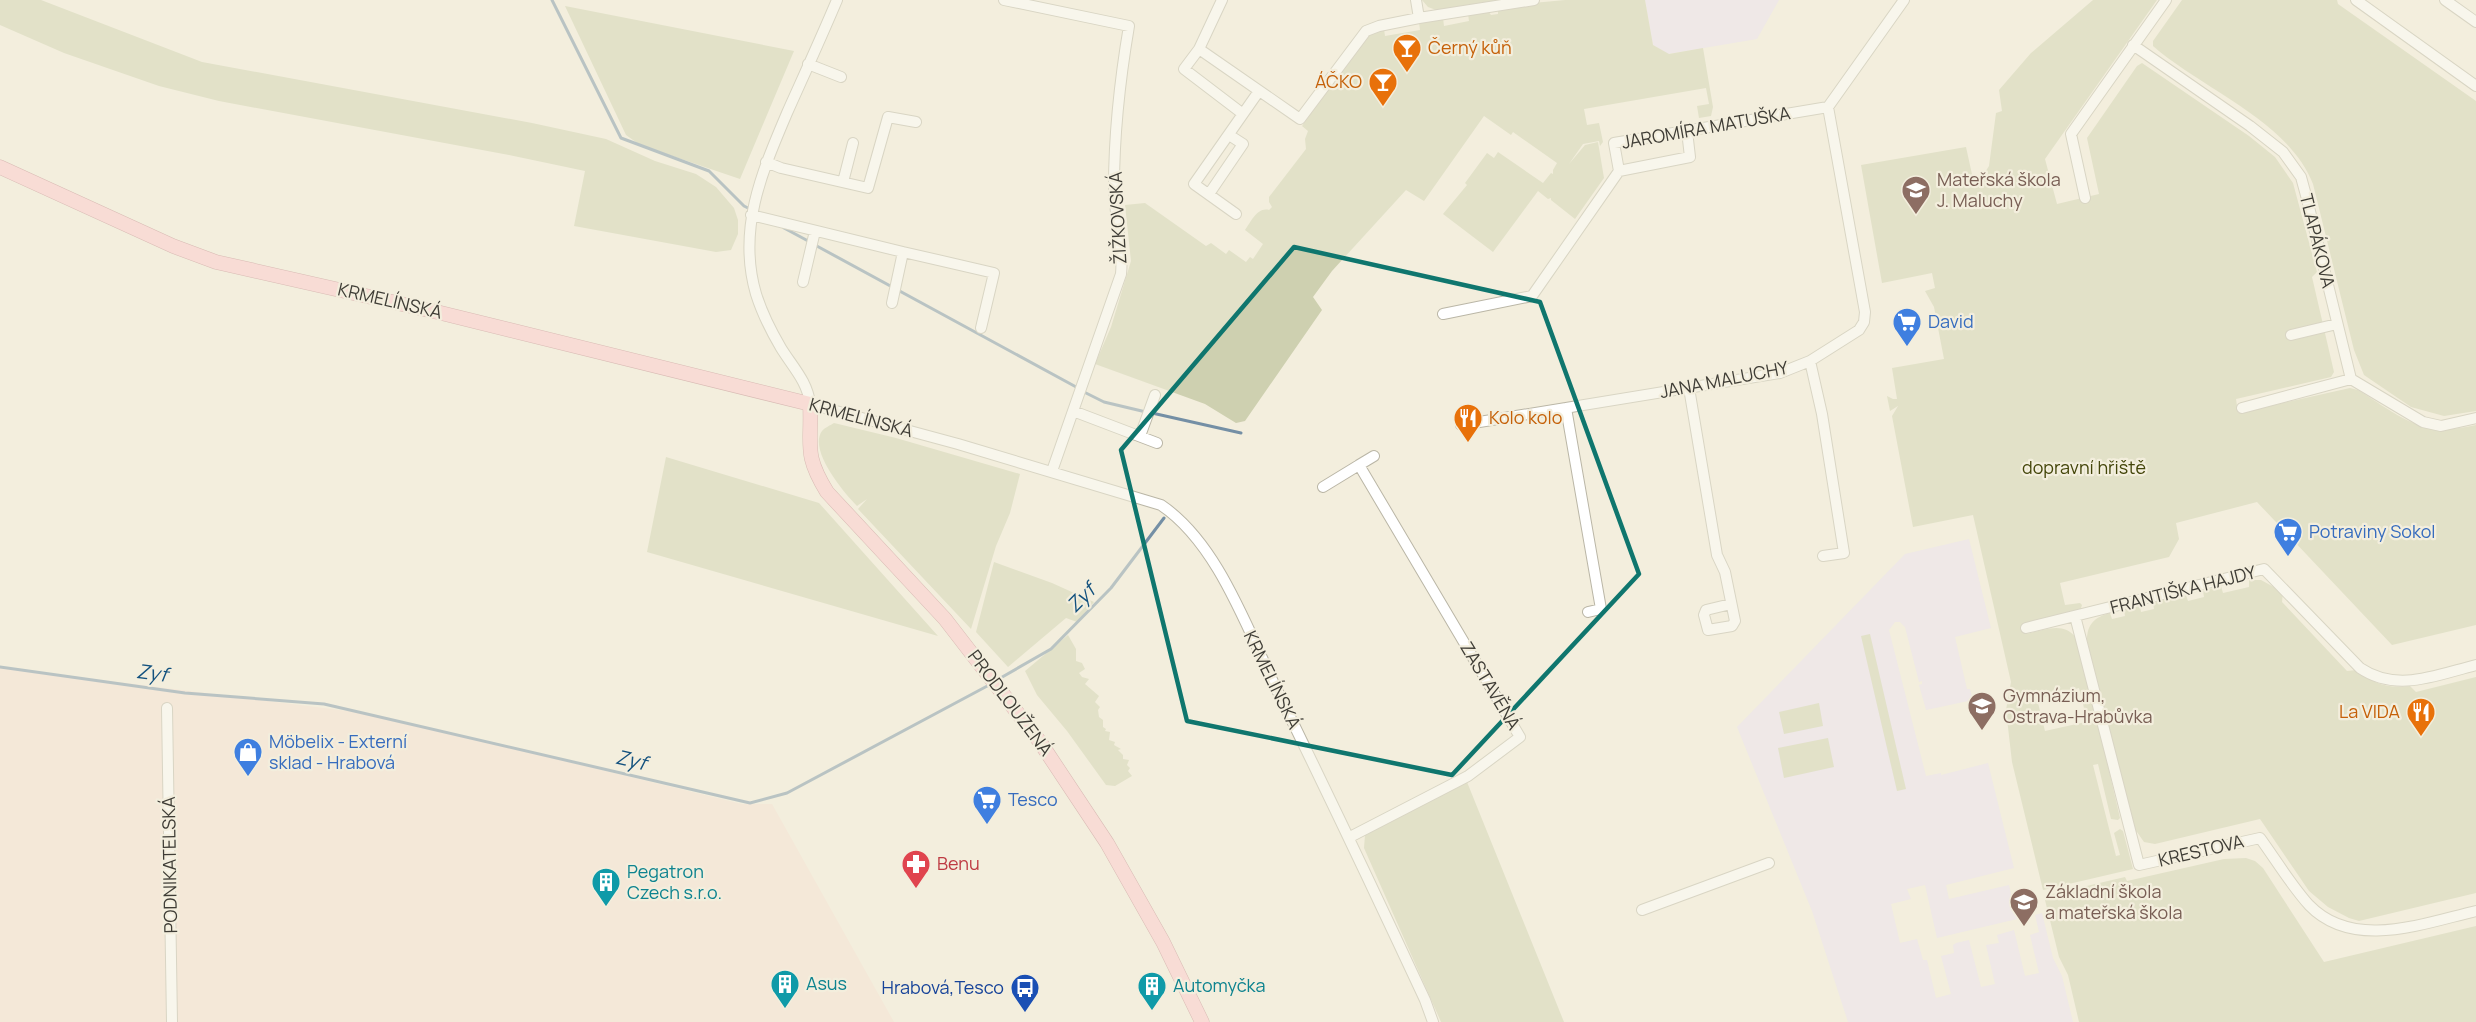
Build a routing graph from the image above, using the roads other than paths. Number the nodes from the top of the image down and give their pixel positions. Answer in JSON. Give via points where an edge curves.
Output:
{"nodes":[{"id":1,"x":837,"y":0,"type":"edge"},
{"id":2,"x":1004,"y":0,"type":"edge"},
{"id":3,"x":1222,"y":0,"type":"edge"},
{"id":4,"x":1416,"y":0,"type":"edge"},
{"id":5,"x":1534,"y":0,"type":"edge"},
{"id":6,"x":1904,"y":0,"type":"edge"},
{"id":7,"x":2166,"y":0,"type":"edge"},
{"id":8,"x":2356,"y":0,"type":"edge"},
{"id":9,"x":2445,"y":0,"type":"edge"},
{"id":10,"x":1419,"y":18,"type":"junction"},
{"id":11,"x":2476,"y":22,"type":"edge"},
{"id":12,"x":2133,"y":45,"type":"junction"},
{"id":13,"x":1199,"y":50,"type":"junction"},
{"id":14,"x":808,"y":64,"type":"junction"},
{"id":15,"x":841,"y":77,"type":"dead end"},
{"id":16,"x":2476,"y":86,"type":"edge"},
{"id":17,"x":1259,"y":91,"type":"junction"},
{"id":18,"x":1828,"y":107,"type":"junction"},
{"id":19,"x":877,"y":112,"type":"dead end"},
{"id":20,"x":1243,"y":114,"type":"junction"},
{"id":21,"x":888,"y":117,"type":"junction"},
{"id":22,"x":916,"y":122,"type":"dead end"},
{"id":23,"x":1687,"y":131,"type":"junction"},
{"id":24,"x":1229,"y":135,"type":"junction"},
{"id":25,"x":853,"y":143,"type":"dead end"},
{"id":26,"x":766,"y":162,"type":"junction"},
{"id":27,"x":0,"y":167,"type":"edge"},
{"id":28,"x":1619,"y":171,"type":"junction"},
{"id":29,"x":843,"y":182,"type":"junction"},
{"id":30,"x":1209,"y":194,"type":"junction"},
{"id":31,"x":2085,"y":198,"type":"dead end"},
{"id":32,"x":1236,"y":214,"type":"dead end"},
{"id":33,"x":751,"y":215,"type":"junction"},
{"id":34,"x":815,"y":231,"type":"junction"},
{"id":35,"x":903,"y":252,"type":"junction"},
{"id":36,"x":803,"y":282,"type":"dead end"},
{"id":37,"x":892,"y":303,"type":"dead end"},
{"id":38,"x":1443,"y":314,"type":"dead end"},
{"id":39,"x":2337,"y":324,"type":"junction"},
{"id":40,"x":981,"y":328,"type":"dead end"},
{"id":41,"x":2291,"y":335,"type":"dead end"},
{"id":42,"x":1810,"y":361,"type":"junction"},
{"id":43,"x":2351,"y":379,"type":"junction"},
{"id":44,"x":1689,"y":388,"type":"junction"},
{"id":45,"x":1155,"y":395,"type":"dead end"},
{"id":46,"x":810,"y":404,"type":"junction"},
{"id":47,"x":1566,"y":408,"type":"junction"},
{"id":48,"x":2242,"y":408,"type":"dead end"},
{"id":49,"x":1073,"y":411,"type":"junction"},
{"id":50,"x":2476,"y":418,"type":"edge"},
{"id":51,"x":1461,"y":425,"type":"dead end"},
{"id":52,"x":1140,"y":436,"type":"junction"},
{"id":53,"x":1157,"y":443,"type":"dead end"},
{"id":54,"x":1374,"y":456,"type":"dead end"},
{"id":55,"x":1359,"y":465,"type":"junction"},
{"id":56,"x":1052,"y":471,"type":"junction"},
{"id":57,"x":1323,"y":487,"type":"dead end"},
{"id":58,"x":1823,"y":556,"type":"dead end"},
{"id":59,"x":1731,"y":604,"type":"dead end"},
{"id":60,"x":1588,"y":612,"type":"dead end"},
{"id":61,"x":2075,"y":616,"type":"junction"},
{"id":62,"x":2026,"y":628,"type":"dead end"},
{"id":63,"x":2476,"y":665,"type":"edge"},
{"id":64,"x":167,"y":708,"type":"dead end"},
{"id":65,"x":1350,"y":837,"type":"junction"},
{"id":66,"x":1769,"y":863,"type":"dead end"},
{"id":67,"x":1642,"y":910,"type":"dead end"},
{"id":68,"x":2476,"y":911,"type":"edge"},
{"id":69,"x":172,"y":1022,"type":"edge"},
{"id":70,"x":1202,"y":1022,"type":"edge"},
{"id":71,"x":1433,"y":1022,"type":"edge"}],
"edges":[{"from":1,"to":14,"type":"street"},
{"from":2,"to":49,"type":"street","name":"ŽIŽKOVSKÁ","via":[[1129,26],[1120,75],[1115,147],[1114,190],[1123,254],[1120,274]]},
{"from":3,"to":13,"type":"street"},
{"from":4,"to":10,"type":"street"},
{"from":5,"to":10,"type":"street"},
{"from":6,"to":18,"type":"street"},
{"from":7,"to":12,"type":"street"},
{"from":8,"to":16,"type":"street"},
{"from":9,"to":11,"type":"street"},
{"from":10,"to":17,"type":"street","via":[[1366,31],[1300,119]]},
{"from":12,"to":31,"type":"street","via":[[2071,134]]},
{"from":12,"to":39,"type":"street","name":"TLAPÁKOVA","via":[[2283,152],[2301,177]]},
{"from":13,"to":17,"type":"street"},
{"from":13,"to":20,"type":"street","via":[[1184,69]]},
{"from":14,"to":15,"type":"street"},
{"from":14,"to":26,"type":"street"},
{"from":17,"to":20,"type":"street"},
{"from":18,"to":23,"type":"street","name":"JAROMÍRA MATUŠKA"},
{"from":18,"to":42,"type":"street","name":"JANA MALUCHY","via":[[1865,312],[1859,330]]},
{"from":19,"to":21,"type":"street"},
{"from":20,"to":24,"type":"street"},
{"from":21,"to":22,"type":"street"},
{"from":21,"to":29,"type":"street","via":[[868,188]]},
{"from":23,"to":28,"type":"street","via":[[1690,157]]},
{"from":23,"to":28,"type":"street","name":"JAROMÍRA MATUŠKA","via":[[1614,143]]},
{"from":24,"to":30,"type":"street","via":[[1243,144]]},
{"from":24,"to":30,"type":"street","via":[[1194,184]]},
{"from":25,"to":29,"type":"street"},
{"from":26,"to":29,"type":"street"},
{"from":26,"to":33,"type":"street"},
{"from":27,"to":46,"type":"main road","name":"KRMELÍNSKÁ","via":[[216,262],[415,306]]},
{"from":28,"to":38,"type":"street","name":"JAROMÍRA MATUŠKA","via":[[1532,296]]},
{"from":30,"to":32,"type":"street"},
{"from":33,"to":34,"type":"street"},
{"from":33,"to":46,"type":"street","via":[[750,265],[756,293],[773,333],[805,384]]},
{"from":34,"to":35,"type":"street"},
{"from":34,"to":36,"type":"street"},
{"from":35,"to":37,"type":"street"},
{"from":35,"to":40,"type":"street","via":[[994,273]]},
{"from":39,"to":41,"type":"street"},
{"from":39,"to":43,"type":"street","name":"TLAPÁKOVA"},
{"from":42,"to":44,"type":"street","name":"JANA MALUCHY","via":[[1780,373]]},
{"from":42,"to":58,"type":"street","via":[[1844,553]]},
{"from":43,"to":48,"type":"street"},
{"from":43,"to":50,"type":"street","via":[[2423,423],[2441,426]]},
{"from":44,"to":47,"type":"street","name":"JANA MALUCHY"},
{"from":44,"to":59,"type":"street","via":[[1717,555],[1725,572]]},
{"from":45,"to":52,"type":"street"},
{"from":46,"to":56,"type":"street","name":"KRMELÍNSKÁ"},
{"from":46,"to":70,"type":"main road","name":"PRODLOUŽENÁ","via":[[809,449],[813,468],[827,492],[945,619],[1069,784],[1107,843]]},
{"from":47,"to":51,"type":"street","name":"JANA MALUCHY"},
{"from":47,"to":60,"type":"street","via":[[1601,609]]},
{"from":49,"to":52,"type":"street"},
{"from":49,"to":56,"type":"street","name":"ŽIŽKOVSKÁ"},
{"from":52,"to":53,"type":"street"},
{"from":54,"to":55,"type":"street"},
{"from":55,"to":57,"type":"street"},
{"from":55,"to":65,"type":"street","name":"ZASTAVĚNÁ","via":[[1520,737],[1468,776]]},
{"from":56,"to":65,"type":"street","name":"KRMELÍNSKÁ","via":[[1161,505],[1189,530],[1211,559],[1235,603]]},
{"from":61,"to":62,"type":"street","name":"FRANTIŠKA HAJDY"},
{"from":61,"to":63,"type":"street","name":"FRANTIŠKA HAJDY","via":[[2264,569],[2374,678],[2409,681]]},
{"from":61,"to":68,"type":"street","name":"KRESTOVA","via":[[2139,865],[2260,838],[2310,905],[2329,921],[2353,930],[2384,930]]},
{"from":64,"to":69,"type":"street","name":"PODNIKATELSKÁ"},
{"from":65,"to":71,"type":"street","name":"KRMELÍNSKÁ"},
{"from":66,"to":67,"type":"street"}]}
